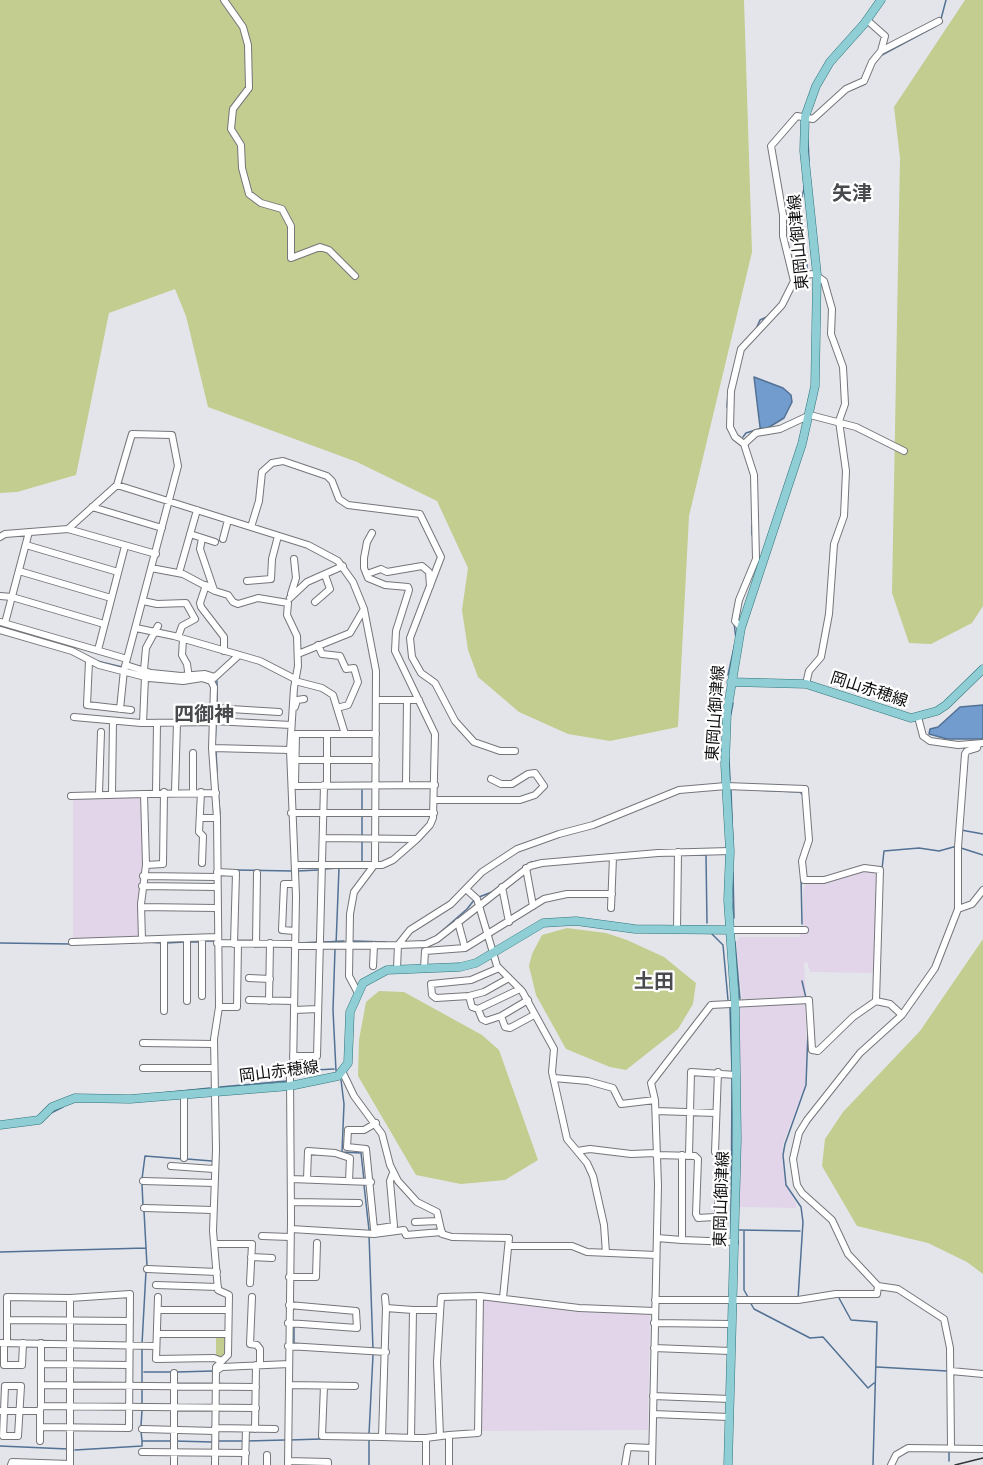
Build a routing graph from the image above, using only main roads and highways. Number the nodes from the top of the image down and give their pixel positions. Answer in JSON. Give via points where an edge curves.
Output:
{"nodes":[{"id":1,"x":881,"y":0,"type":"edge"},
{"id":2,"x":983,"y":669,"type":"edge"},
{"id":3,"x":731,"y":682,"type":"junction"},
{"id":4,"x":729,"y":930,"type":"junction"},
{"id":5,"x":0,"y":1125,"type":"edge"},
{"id":6,"x":728,"y":1465,"type":"edge"}],
"edges":[{"from":1,"to":3,"type":"main road","name":"東岡山御津線","via":[[830,62],[805,117],[817,344],[810,415],[741,628]]},
{"from":2,"to":3,"type":"main road","name":"岡山赤穂線","via":[[946,705],[918,717],[806,684]]},
{"from":3,"to":4,"type":"main road","name":"東岡山御津線","via":[[726,729]]},
{"from":4,"to":5,"type":"main road","name":"岡山赤穂線","via":[[635,929],[561,920],[543,923],[476,963],[397,969],[374,975],[357,991],[351,1012],[350,1055],[343,1073],[328,1079],[291,1086],[130,1099],[75,1098],[52,1107],[39,1120]]},
{"from":4,"to":6,"type":"main road","name":"東岡山御津線","via":[[735,1003],[735,1242]]}]}
